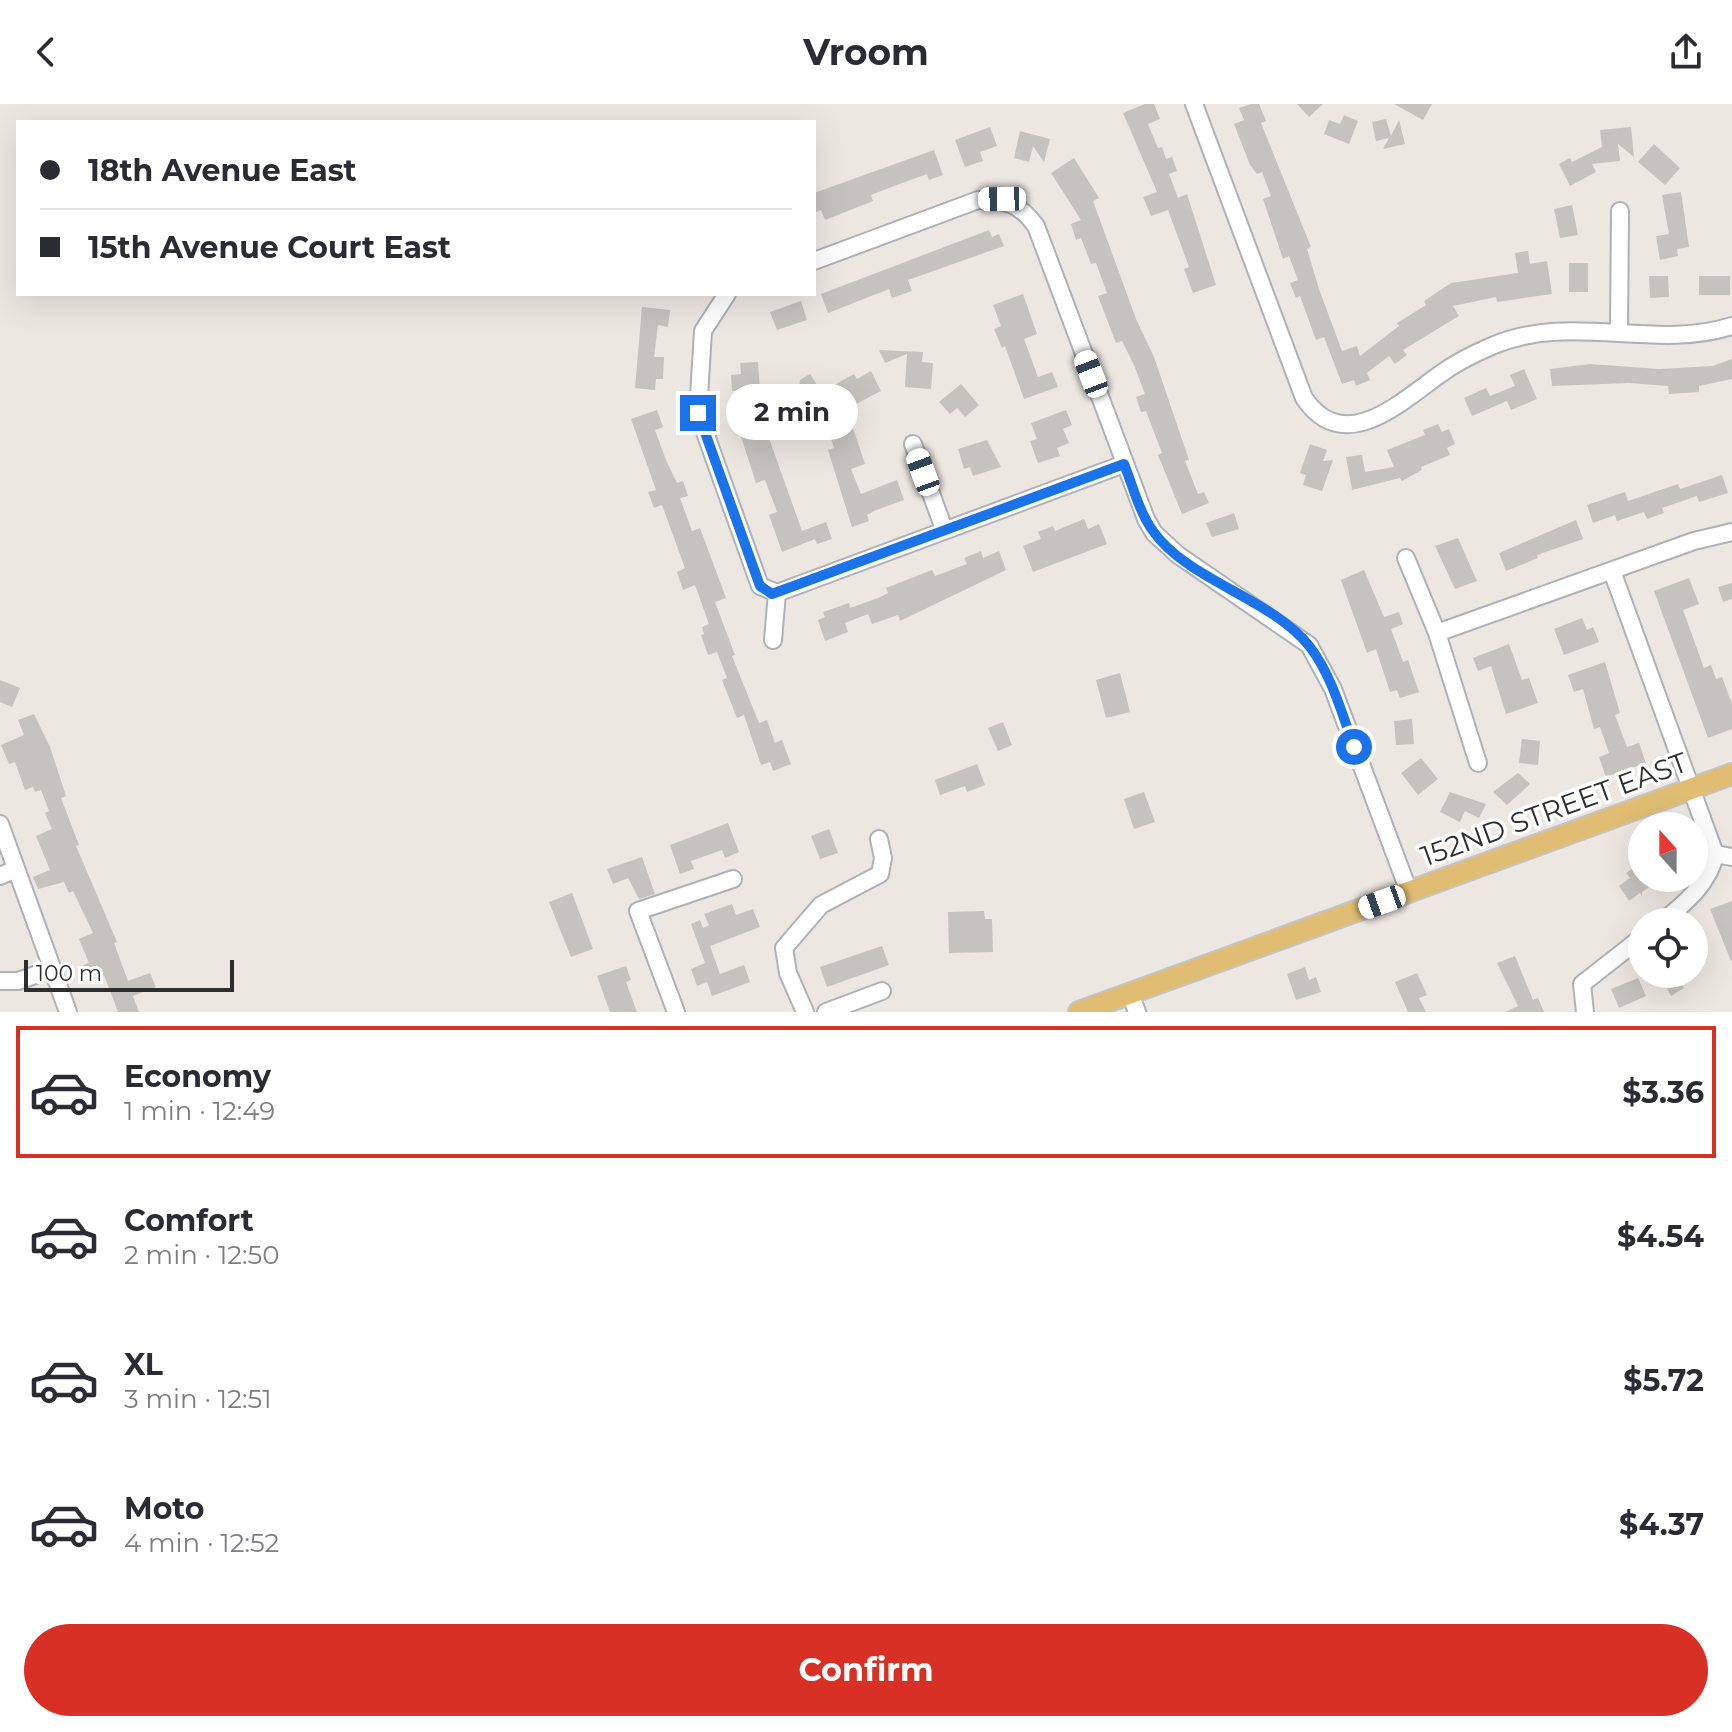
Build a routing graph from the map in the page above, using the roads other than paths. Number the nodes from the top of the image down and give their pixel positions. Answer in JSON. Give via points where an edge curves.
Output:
{"nodes":[{"id":1,"x":1194,"y":104,"type":"edge"},
{"id":2,"x":1620,"y":211,"type":"dead end"},
{"id":3,"x":816,"y":260,"type":"edge"},
{"id":4,"x":722,"y":299,"type":"edge"},
{"id":5,"x":1732,"y":326,"type":"edge"},
{"id":6,"x":1619,"y":331,"type":"junction"},
{"id":7,"x":913,"y":444,"type":"dead end"},
{"id":8,"x":1124,"y":464,"type":"junction"},
{"id":9,"x":944,"y":529,"type":"junction"},
{"id":10,"x":1732,"y":532,"type":"edge"},
{"id":11,"x":1406,"y":558,"type":"dead end"},
{"id":12,"x":1612,"y":571,"type":"junction"},
{"id":13,"x":777,"y":593,"type":"junction"},
{"id":14,"x":1437,"y":633,"type":"junction"},
{"id":15,"x":773,"y":640,"type":"dead end"},
{"id":16,"x":1478,"y":763,"type":"dead end"},
{"id":17,"x":1732,"y":774,"type":"edge"},
{"id":18,"x":1692,"y":789,"type":"junction"},
{"id":19,"x":0,"y":824,"type":"edge"},
{"id":20,"x":879,"y":839,"type":"dead end"},
{"id":21,"x":1715,"y":854,"type":"junction"},
{"id":22,"x":1732,"y":857,"type":"edge"},
{"id":23,"x":8,"y":872,"type":"edge"},
{"id":24,"x":733,"y":879,"type":"dead end"},
{"id":25,"x":1409,"y":892,"type":"junction"},
{"id":26,"x":1678,"y":908,"type":"edge"},
{"id":27,"x":1628,"y":948,"type":"edge"},
{"id":28,"x":52,"y":969,"type":"junction"},
{"id":29,"x":0,"y":981,"type":"edge"},
{"id":30,"x":882,"y":991,"type":"dead end"},
{"id":31,"x":1134,"y":1003,"type":"edge"},
{"id":32,"x":68,"y":1012,"type":"edge"},
{"id":33,"x":676,"y":1012,"type":"edge"},
{"id":34,"x":805,"y":1012,"type":"edge"},
{"id":35,"x":826,"y":1012,"type":"edge"},
{"id":36,"x":1079,"y":1012,"type":"edge"},
{"id":37,"x":1585,"y":1012,"type":"edge"}],
"edges":[{"from":1,"to":6,"type":"street","via":[[1299,387],[1316,412],[1346,423],[1365,422],[1390,413],[1456,363],[1514,337],[1571,329]]},
{"from":2,"to":6,"type":"street"},
{"from":3,"to":8,"type":"street","via":[[965,204],[1002,199],[1022,209],[1036,226]]},
{"from":4,"to":13,"type":"street","via":[[703,331],[698,413],[760,586]]},
{"from":5,"to":6,"type":"street","via":[[1686,335]]},
{"from":7,"to":9,"type":"street"},
{"from":8,"to":9,"type":"street"},
{"from":8,"to":25,"type":"street","via":[[1154,533],[1309,645],[1333,689]]},
{"from":9,"to":13,"type":"street"},
{"from":10,"to":12,"type":"street"},
{"from":11,"to":14,"type":"street"},
{"from":12,"to":14,"type":"street"},
{"from":12,"to":18,"type":"street"},
{"from":13,"to":15,"type":"street"},
{"from":14,"to":16,"type":"street"},
{"from":17,"to":18,"type":"main road","name":"152ND STREET EAST"},
{"from":18,"to":21,"type":"street"},
{"from":18,"to":25,"type":"main road","name":"152ND STREET EAST"},
{"from":19,"to":23,"type":"street"},
{"from":20,"to":34,"type":"street","via":[[880,874],[834,897],[804,923],[783,953]]},
{"from":21,"to":22,"type":"street"},
{"from":21,"to":26,"type":"street","via":[[1709,874]]},
{"from":23,"to":28,"type":"street"},
{"from":24,"to":33,"type":"street","via":[[638,911]]},
{"from":25,"to":31,"type":"main road","name":"152ND STREET EAST"},
{"from":27,"to":37,"type":"street","via":[[1582,984]]},
{"from":28,"to":29,"type":"street","via":[[18,981]]},
{"from":28,"to":32,"type":"street"},
{"from":30,"to":35,"type":"street"},
{"from":31,"to":36,"type":"main road","name":"152ND STREET EAST"}]}
